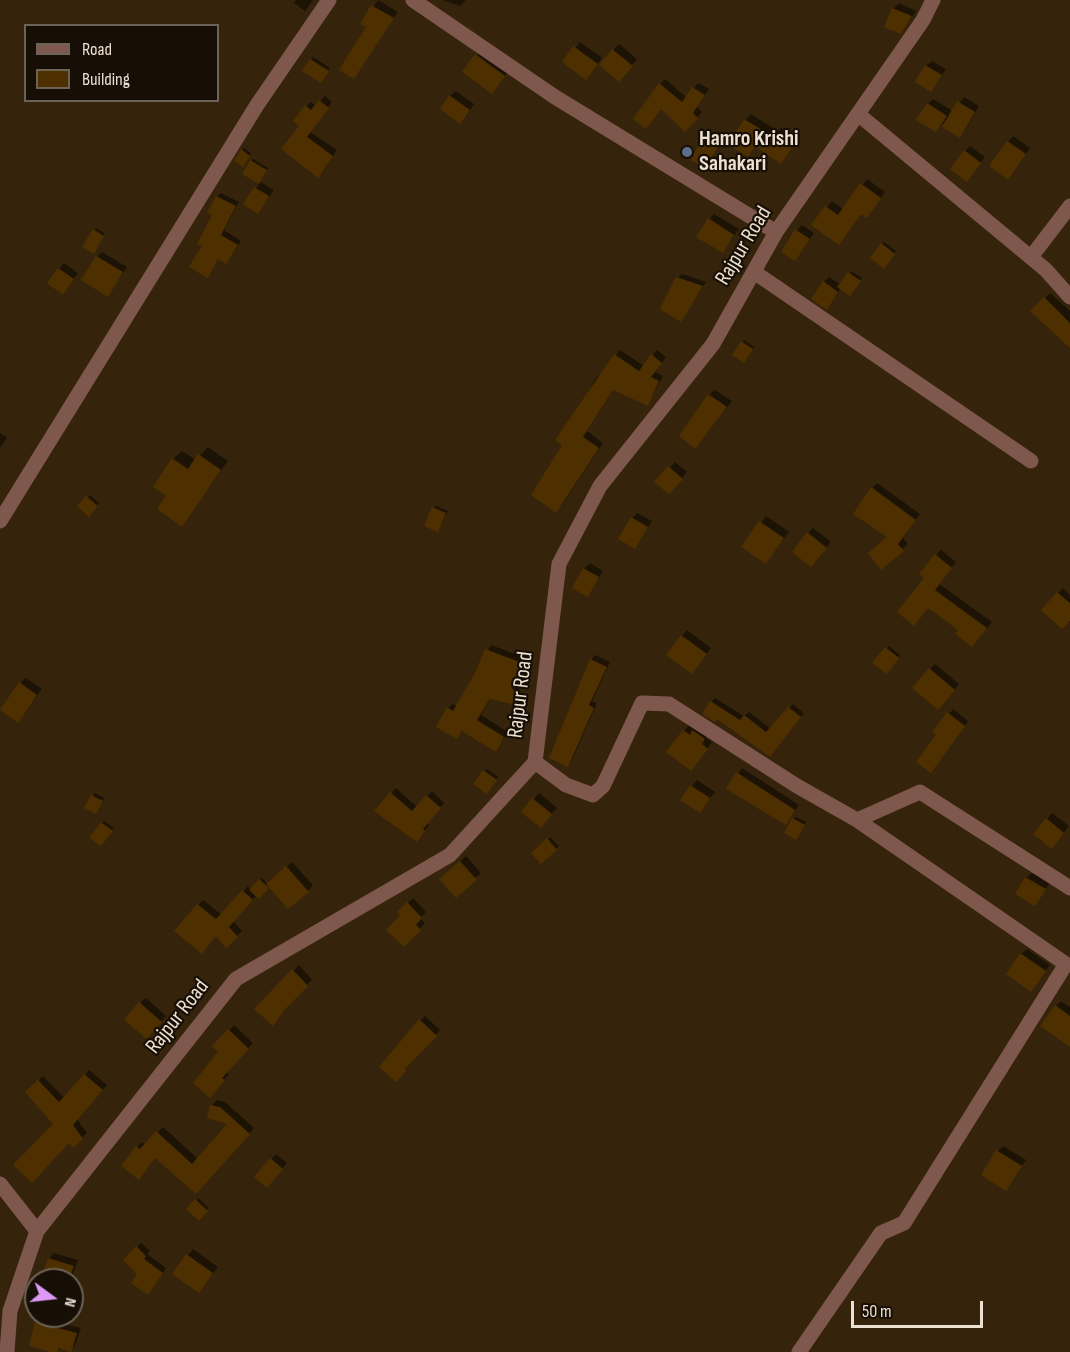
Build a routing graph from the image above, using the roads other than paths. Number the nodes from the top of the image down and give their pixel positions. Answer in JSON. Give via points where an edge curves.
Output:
{"nodes":[{"id":1,"x":330,"y":0,"type":"edge"},
{"id":2,"x":413,"y":0,"type":"edge"},
{"id":3,"x":933,"y":0,"type":"edge"},
{"id":4,"x":858,"y":114,"type":"junction"},
{"id":5,"x":1070,"y":206,"type":"edge"},
{"id":6,"x":776,"y":232,"type":"junction"},
{"id":7,"x":1031,"y":257,"type":"junction"},
{"id":8,"x":754,"y":272,"type":"junction"},
{"id":9,"x":1070,"y":297,"type":"edge"},
{"id":10,"x":1031,"y":461,"type":"dead end"},
{"id":11,"x":0,"y":521,"type":"edge"},
{"id":12,"x":535,"y":762,"type":"junction"},
{"id":13,"x":856,"y":820,"type":"junction"},
{"id":14,"x":1070,"y":888,"type":"edge"},
{"id":15,"x":0,"y":1184,"type":"edge"},
{"id":16,"x":37,"y":1231,"type":"junction"},
{"id":17,"x":7,"y":1352,"type":"edge"},
{"id":18,"x":799,"y":1352,"type":"edge"}],
"edges":[{"from":1,"to":11,"type":"street","via":[[256,105]]},
{"from":2,"to":6,"type":"street","via":[[555,97]]},
{"from":3,"to":4,"type":"street","name":"Rajpur Road"},
{"from":4,"to":6,"type":"street","name":"Rajpur Road"},
{"from":4,"to":7,"type":"street"},
{"from":5,"to":7,"type":"street"},
{"from":6,"to":8,"type":"street","name":"Rajpur Road"},
{"from":7,"to":9,"type":"street"},
{"from":8,"to":10,"type":"street"},
{"from":8,"to":12,"type":"street","name":"Rajpur Road","via":[[713,344],[600,486],[559,564]]},
{"from":12,"to":13,"type":"street","via":[[566,785],[593,795],[603,786],[642,703],[669,704]]},
{"from":12,"to":16,"type":"street","name":"Rajpur Road","via":[[450,855],[236,979]]},
{"from":13,"to":14,"type":"street","via":[[920,792]]},
{"from":13,"to":18,"type":"street","via":[[1066,964],[904,1223],[881,1233]]},
{"from":15,"to":16,"type":"street"},
{"from":16,"to":17,"type":"street","name":"Rajpur Road","via":[[10,1311]]}]}
